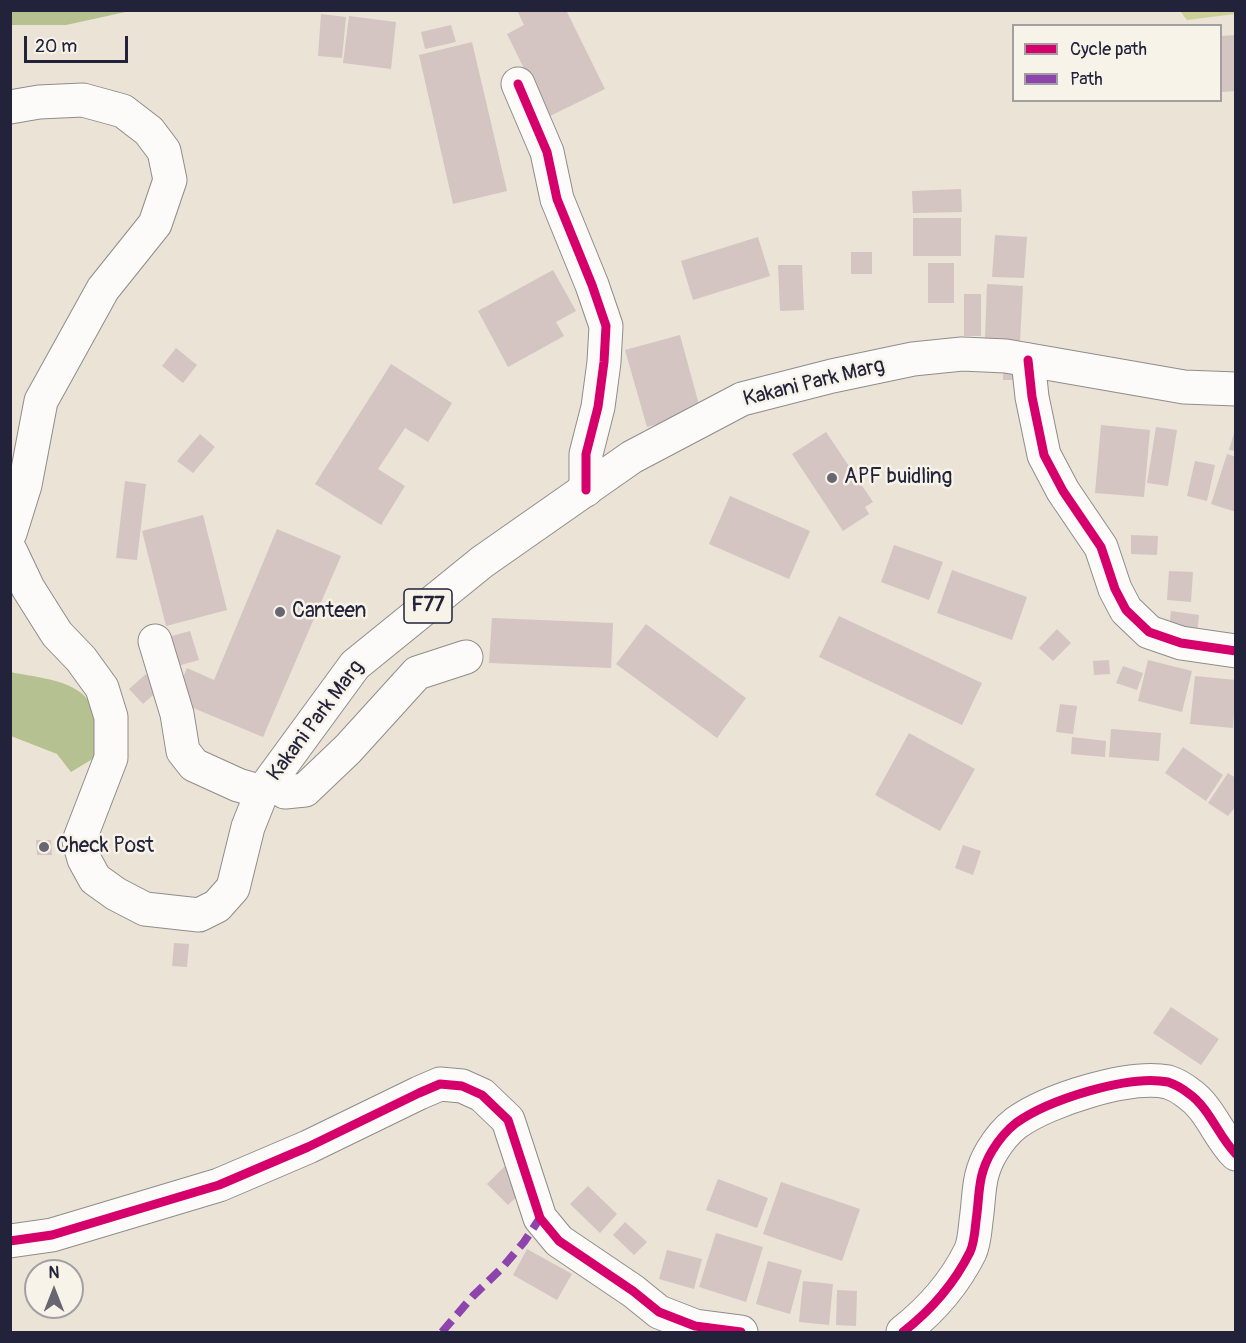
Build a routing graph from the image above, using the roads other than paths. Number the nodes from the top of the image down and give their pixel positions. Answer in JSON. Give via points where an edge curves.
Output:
{"nodes":[{"id":1,"x":518,"y":84,"type":"dead end"},
{"id":2,"x":10,"y":107,"type":"edge"},
{"id":3,"x":1028,"y":360,"type":"junction"},
{"id":4,"x":1236,"y":389,"type":"edge"},
{"id":5,"x":586,"y":490,"type":"junction"},
{"id":6,"x":10,"y":533,"type":"edge"},
{"id":7,"x":10,"y":550,"type":"edge"},
{"id":8,"x":155,"y":641,"type":"dead end"},
{"id":9,"x":1236,"y":651,"type":"edge"},
{"id":10,"x":466,"y":657,"type":"dead end"},
{"id":11,"x":266,"y":786,"type":"junction"},
{"id":12,"x":1236,"y":1154,"type":"edge"},
{"id":13,"x":10,"y":1241,"type":"edge"},
{"id":14,"x":741,"y":1332,"type":"edge"},
{"id":15,"x":903,"y":1332,"type":"edge"}],
"edges":[{"from":1,"to":5,"type":"street","via":[[547,152],[557,199],[606,326],[598,407],[586,454]]},
{"from":2,"to":6,"type":"street","via":[[84,100],[123,111],[149,131],[164,151],[170,180],[155,224],[103,289],[41,402],[25,485]]},
{"from":3,"to":4,"type":"street","name":"Kakani Park Marg","number":"F77","via":[[1184,387]]},
{"from":3,"to":5,"type":"street","name":"Kakani Park Marg","number":"F77","via":[[962,354],[913,359],[742,399],[632,457]]},
{"from":3,"to":9,"type":"street","via":[[1044,455],[1101,547],[1126,610],[1149,632],[1181,643]]},
{"from":5,"to":11,"type":"street","name":"Kakani Park Marg","number":"F77","via":[[482,562],[355,665]]},
{"from":7,"to":11,"type":"street","name":"Kakani Park Marg","number":"F77","via":[[57,634],[102,688],[111,717],[111,758],[79,841],[95,879],[145,909],[199,915],[217,906],[233,888],[248,827]]},
{"from":8,"to":11,"type":"street","via":[[177,714],[183,752],[203,770],[238,784]]},
{"from":10,"to":11,"type":"street","via":[[417,673],[305,790],[285,792]]},
{"from":12,"to":15,"type":"street","via":[[1189,1093],[1170,1083],[1130,1082],[1044,1107],[1016,1123],[992,1152],[980,1179],[970,1251],[938,1301]]},
{"from":13,"to":14,"type":"street","via":[[52,1235],[219,1185],[440,1084],[462,1086],[482,1095],[508,1120],[540,1218],[559,1241],[659,1312],[695,1326]]}]}
